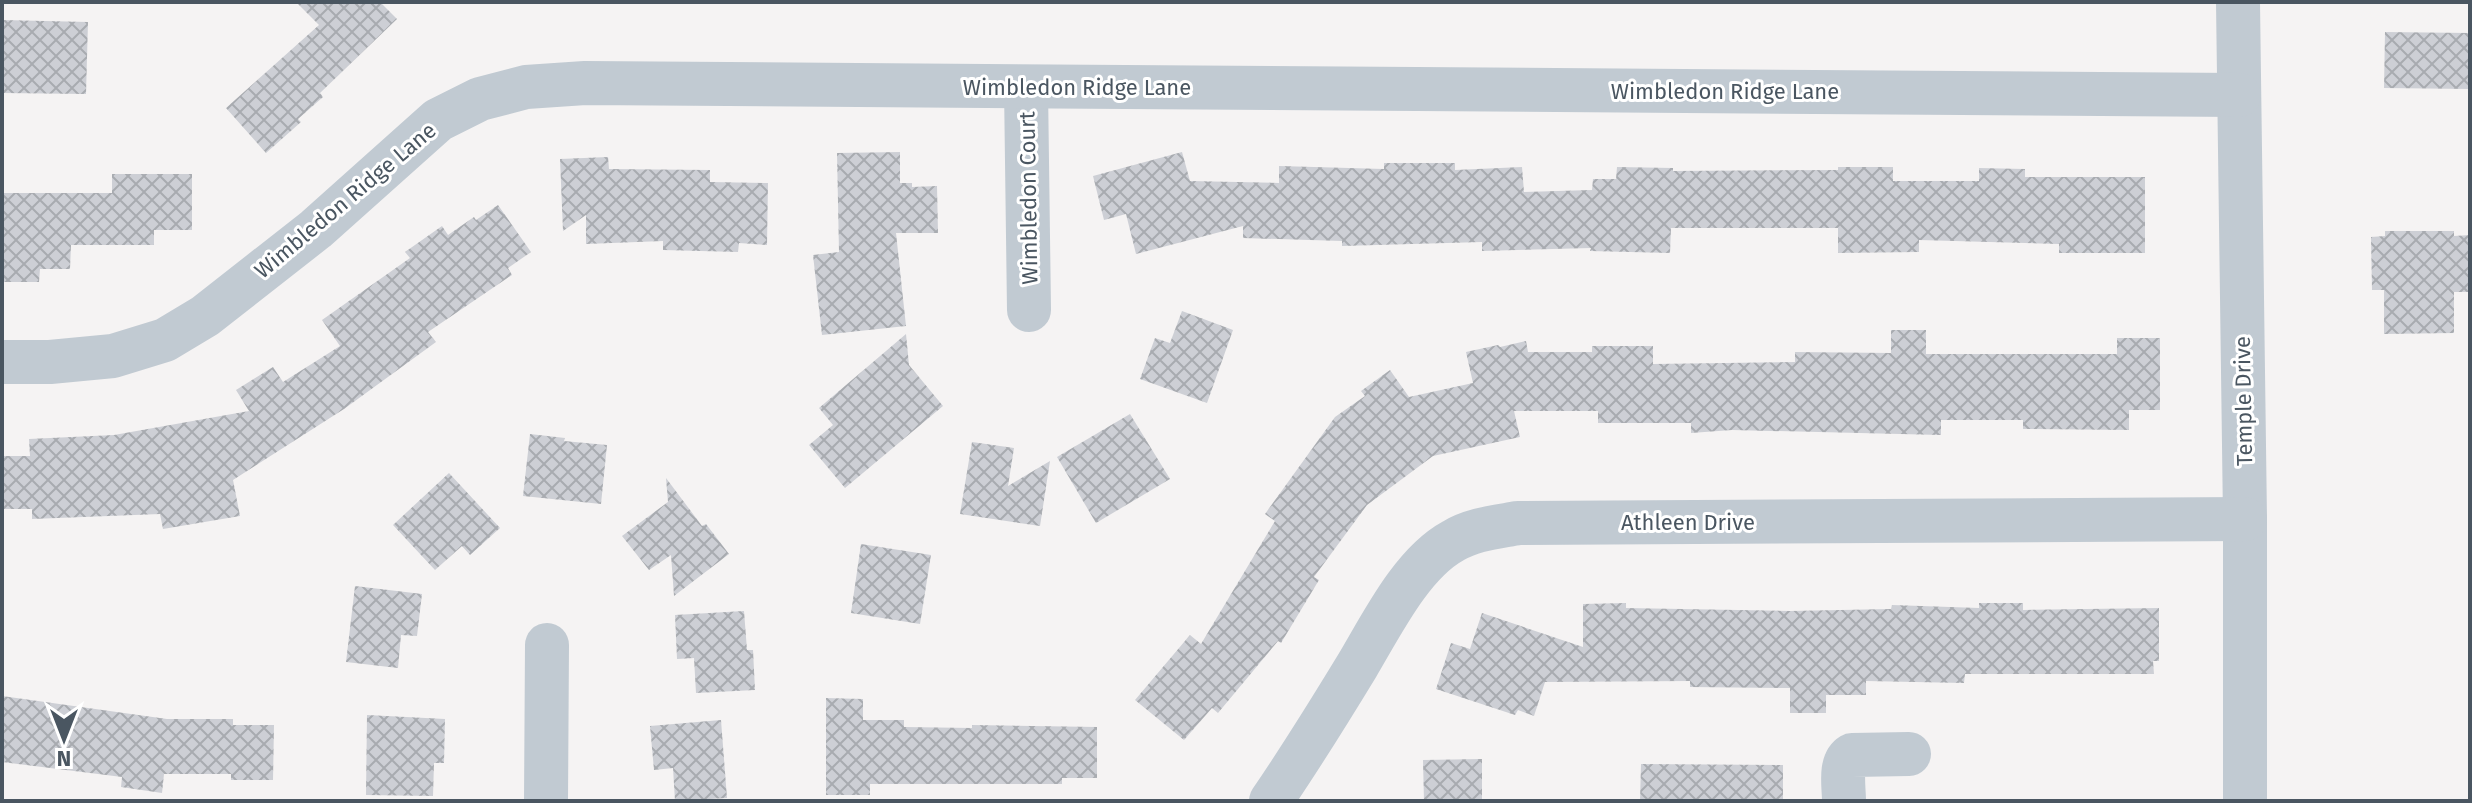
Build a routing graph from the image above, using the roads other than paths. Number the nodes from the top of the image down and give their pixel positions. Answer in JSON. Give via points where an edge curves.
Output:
{"nodes":[{"id":1,"x":2238,"y":2,"type":"edge"},
{"id":2,"x":1026,"y":87,"type":"junction"},
{"id":3,"x":2239,"y":95,"type":"junction"},
{"id":4,"x":1029,"y":310,"type":"dead end"},
{"id":5,"x":2,"y":362,"type":"edge"},
{"id":6,"x":2245,"y":519,"type":"junction"},
{"id":7,"x":547,"y":645,"type":"dead end"},
{"id":8,"x":1909,"y":754,"type":"dead end"},
{"id":9,"x":546,"y":801,"type":"edge"},
{"id":10,"x":1271,"y":801,"type":"edge"},
{"id":11,"x":1844,"y":801,"type":"edge"},
{"id":12,"x":2245,"y":801,"type":"edge"}],
"edges":[{"from":1,"to":3,"type":"street","name":"Temple Drive"},
{"from":2,"to":3,"type":"street","name":"Wimbledon Ridge Lane"},
{"from":2,"to":4,"type":"street","name":"Wimbledon Court"},
{"from":2,"to":5,"type":"street","name":"Wimbledon Ridge Lane","via":[[585,83],[526,87],[480,99],[438,120],[316,229],[205,316],[165,340],[113,356]]},
{"from":3,"to":6,"type":"street","name":"Temple Drive"},
{"from":6,"to":10,"type":"street","name":"Athleen Drive","via":[[1518,523],[1484,528],[1452,541],[1424,565]]},
{"from":6,"to":12,"type":"street","name":"Temple Drive"},
{"from":7,"to":9,"type":"street"},
{"from":8,"to":11,"type":"street","via":[[1847,758]]}]}
